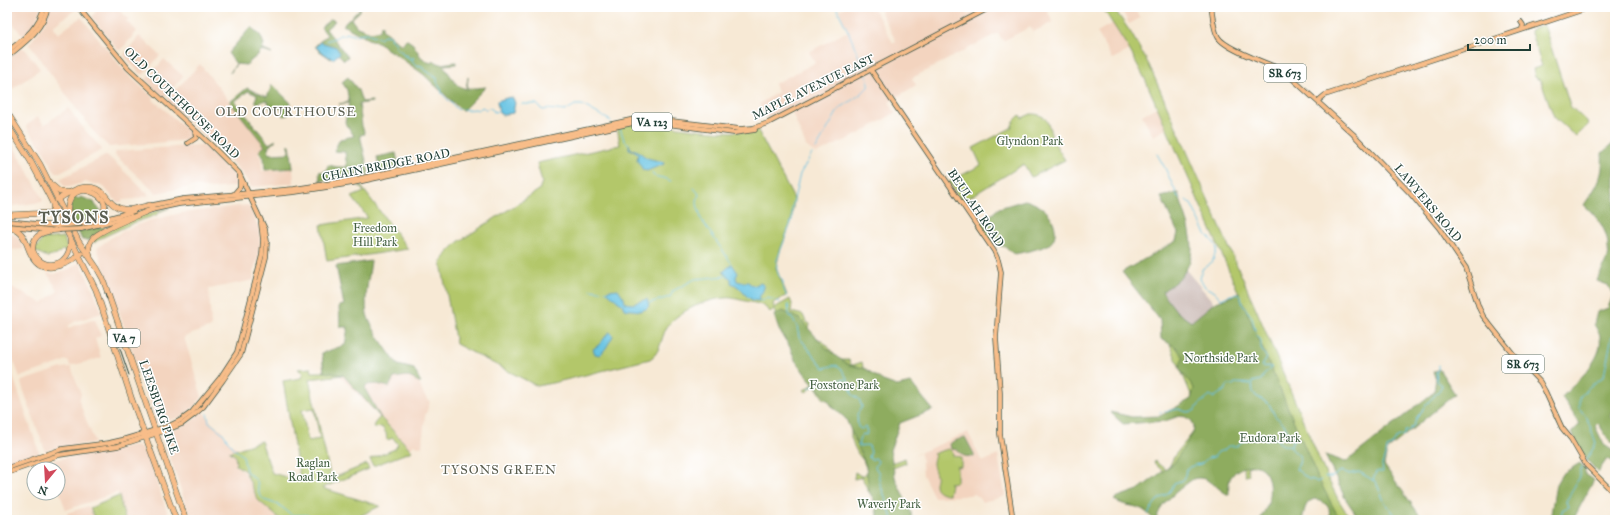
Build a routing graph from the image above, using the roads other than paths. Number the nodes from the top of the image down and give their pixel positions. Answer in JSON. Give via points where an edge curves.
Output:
{"nodes":[{"id":1,"x":44,"y":7,"type":"edge"},
{"id":2,"x":48,"y":7,"type":"edge"},
{"id":3,"x":78,"y":7,"type":"edge"},
{"id":4,"x":990,"y":7,"type":"edge"},
{"id":5,"x":1211,"y":7,"type":"edge"},
{"id":6,"x":1591,"y":7,"type":"edge"},
{"id":7,"x":1521,"y":22,"type":"dead end"},
{"id":8,"x":1522,"y":29,"type":"junction"},
{"id":9,"x":7,"y":52,"type":"edge"},
{"id":10,"x":7,"y":57,"type":"edge"},
{"id":11,"x":871,"y":70,"type":"junction"},
{"id":12,"x":1318,"y":101,"type":"junction"},
{"id":13,"x":7,"y":112,"type":"edge"},
{"id":14,"x":631,"y":119,"type":"joint"},
{"id":15,"x":767,"y":123,"type":"junction"},
{"id":16,"x":7,"y":124,"type":"edge"},
{"id":17,"x":194,"y":129,"type":"junction"},
{"id":18,"x":188,"y":143,"type":"dead end"},
{"id":19,"x":239,"y":173,"type":"junction"},
{"id":20,"x":48,"y":179,"type":"junction"},
{"id":21,"x":73,"y":191,"type":"junction"},
{"id":22,"x":229,"y":195,"type":"junction"},
{"id":23,"x":250,"y":195,"type":"junction"},
{"id":24,"x":55,"y":200,"type":"junction"},
{"id":25,"x":152,"y":207,"type":"junction"},
{"id":26,"x":7,"y":215,"type":"edge"},
{"id":27,"x":7,"y":221,"type":"edge"},
{"id":28,"x":85,"y":223,"type":"junction"},
{"id":29,"x":69,"y":224,"type":"junction"},
{"id":30,"x":7,"y":226,"type":"edge"},
{"id":31,"x":58,"y":228,"type":"junction"},
{"id":32,"x":69,"y":234,"type":"junction"},
{"id":33,"x":85,"y":251,"type":"junction"},
{"id":34,"x":79,"y":255,"type":"junction"},
{"id":35,"x":93,"y":262,"type":"junction"},
{"id":36,"x":157,"y":432,"type":"junction"},
{"id":37,"x":145,"y":435,"type":"junction"},
{"id":38,"x":7,"y":468,"type":"edge"},
{"id":39,"x":7,"y":473,"type":"edge"},
{"id":40,"x":1615,"y":494,"type":"edge"},
{"id":41,"x":176,"y":520,"type":"edge"},
{"id":42,"x":186,"y":520,"type":"edge"},
{"id":43,"x":1013,"y":520,"type":"edge"}],
"edges":[{"from":1,"to":9,"type":"main road","via":[[35,28]]},
{"from":2,"to":10,"type":"main road","via":[[34,34]]},
{"from":3,"to":17,"type":"main road","name":"OLD COURTHOUSE ROAD","via":[[128,68]]},
{"from":4,"to":11,"type":"main road","name":"MAPLE AVENUE EAST","number":"VA 123"},
{"from":5,"to":12,"type":"main road","name":"LAWYERS ROAD","number":"SR 673","via":[[1217,34],[1222,42],[1281,69]]},
{"from":6,"to":8,"type":"main road"},
{"from":7,"to":8,"type":"main road"},
{"from":8,"to":12,"type":"main road","via":[[1326,95]]},
{"from":11,"to":15,"type":"main road","name":"MAPLE AVENUE EAST","number":"VA 123"},
{"from":11,"to":43,"type":"main road","name":"BEULAH ROAD","via":[[998,260],[1001,276],[996,338],[1000,420],[1002,453]]},
{"from":12,"to":40,"type":"main road","name":"LAWYERS ROAD","number":"SR 673","via":[[1409,192],[1439,228],[1466,268],[1483,316],[1514,355],[1540,382],[1562,428],[1586,465]]},
{"from":13,"to":20,"type":"highway","name":"LEESBURG PIKE","number":"VA 7"},
{"from":14,"to":15,"type":"main road","name":"MAPLE AVENUE EAST","number":"VA 123","via":[[654,119],[740,130]]},
{"from":14,"to":23,"type":"main road","name":"CHAIN BRIDGE ROAD","number":"VA 123","via":[[352,180]]},
{"from":15,"to":23,"type":"main road","name":"CHAIN BRIDGE ROAD","number":"VA 123","via":[[756,130],[734,133],[660,123],[633,123],[353,183],[297,192]]},
{"from":16,"to":24,"type":"highway","name":"LEESBURG PIKE","number":"VA 7"},
{"from":17,"to":18,"type":"main road","via":[[196,138]]},
{"from":17,"to":19,"type":"main road","name":"OLD COURTHOUSE ROAD"},
{"from":19,"to":22,"type":"main road","via":[[240,187]]},
{"from":19,"to":23,"type":"main road","name":"OLD COURTHOUSE ROAD"},
{"from":20,"to":21,"type":"highway","via":[[60,192]]},
{"from":20,"to":24,"type":"highway","name":"LEESBURG PIKE","number":"VA 7"},
{"from":21,"to":24,"type":"highway"},
{"from":21,"to":25,"type":"highway","via":[[84,187],[94,188],[102,192],[114,205],[123,209]]},
{"from":22,"to":23,"type":"main road","name":"CHAIN BRIDGE ROAD","number":"VA 123"},
{"from":22,"to":25,"type":"main road","name":"CHAIN BRIDGE ROAD","number":"VA 123","via":[[183,200]]},
{"from":23,"to":25,"type":"main road","name":"CHAIN BRIDGE ROAD","number":"VA 123"},
{"from":23,"to":36,"type":"main road","name":"OLD COURTHOUSE ROAD","via":[[265,229],[266,257],[240,344],[232,362],[192,412]]},
{"from":24,"to":26,"type":"highway","via":[[50,213]]},
{"from":24,"to":29,"type":"highway","name":"LEESBURG PIKE","number":"VA 7"},
{"from":24,"to":32,"type":"highway","name":"LEESBURG PIKE","number":"VA 7"},
{"from":25,"to":28,"type":"main road","name":"CHAIN BRIDGE ROAD","number":"VA 123"},
{"from":25,"to":31,"type":"main road","name":"CHAIN BRIDGE ROAD","number":"VA 123","bridge":true,"via":[[113,222],[81,228]]},
{"from":25,"to":35,"type":"highway","via":[[95,236],[89,248]]},
{"from":27,"to":31,"type":"main road","name":"CHAIN BRIDGE ROAD","number":"VA 123"},
{"from":28,"to":29,"type":"highway","via":[[98,218],[104,209],[100,196],[94,192],[76,194],[69,202]]},
{"from":28,"to":31,"type":"main road","name":"CHAIN BRIDGE ROAD","number":"VA 123","bridge":true},
{"from":29,"to":33,"type":"highway","name":"LEESBURG PIKE","number":"VA 7"},
{"from":30,"to":31,"type":"main road","name":"CHAIN BRIDGE ROAD","number":"VA 123"},
{"from":30,"to":34,"type":"highway","via":[[22,235],[34,259],[45,266],[58,267]]},
{"from":31,"to":32,"type":"highway","via":[[39,234],[35,239],[34,253],[43,262],[56,263],[67,256],[70,248]]},
{"from":32,"to":34,"type":"highway","name":"LEESBURG PIKE","number":"VA 7"},
{"from":33,"to":34,"type":"highway"},
{"from":33,"to":35,"type":"highway","name":"LEESBURG PIKE","number":"VA 7"},
{"from":34,"to":37,"type":"highway","name":"LEESBURG PIKE","number":"VA 7","via":[[99,299]]},
{"from":35,"to":36,"type":"highway","name":"LEESBURG PIKE","number":"VA 7","via":[[106,286]]},
{"from":36,"to":37,"type":"main road","name":"OLD COURTHOUSE ROAD"},
{"from":36,"to":42,"type":"highway","name":"LEESBURG PIKE","number":"VA 7"},
{"from":37,"to":38,"type":"main road","via":[[62,449]]},
{"from":37,"to":39,"type":"main road","via":[[110,448],[59,455]]},
{"from":37,"to":41,"type":"highway","name":"LEESBURG PIKE","number":"VA 7"}]}
